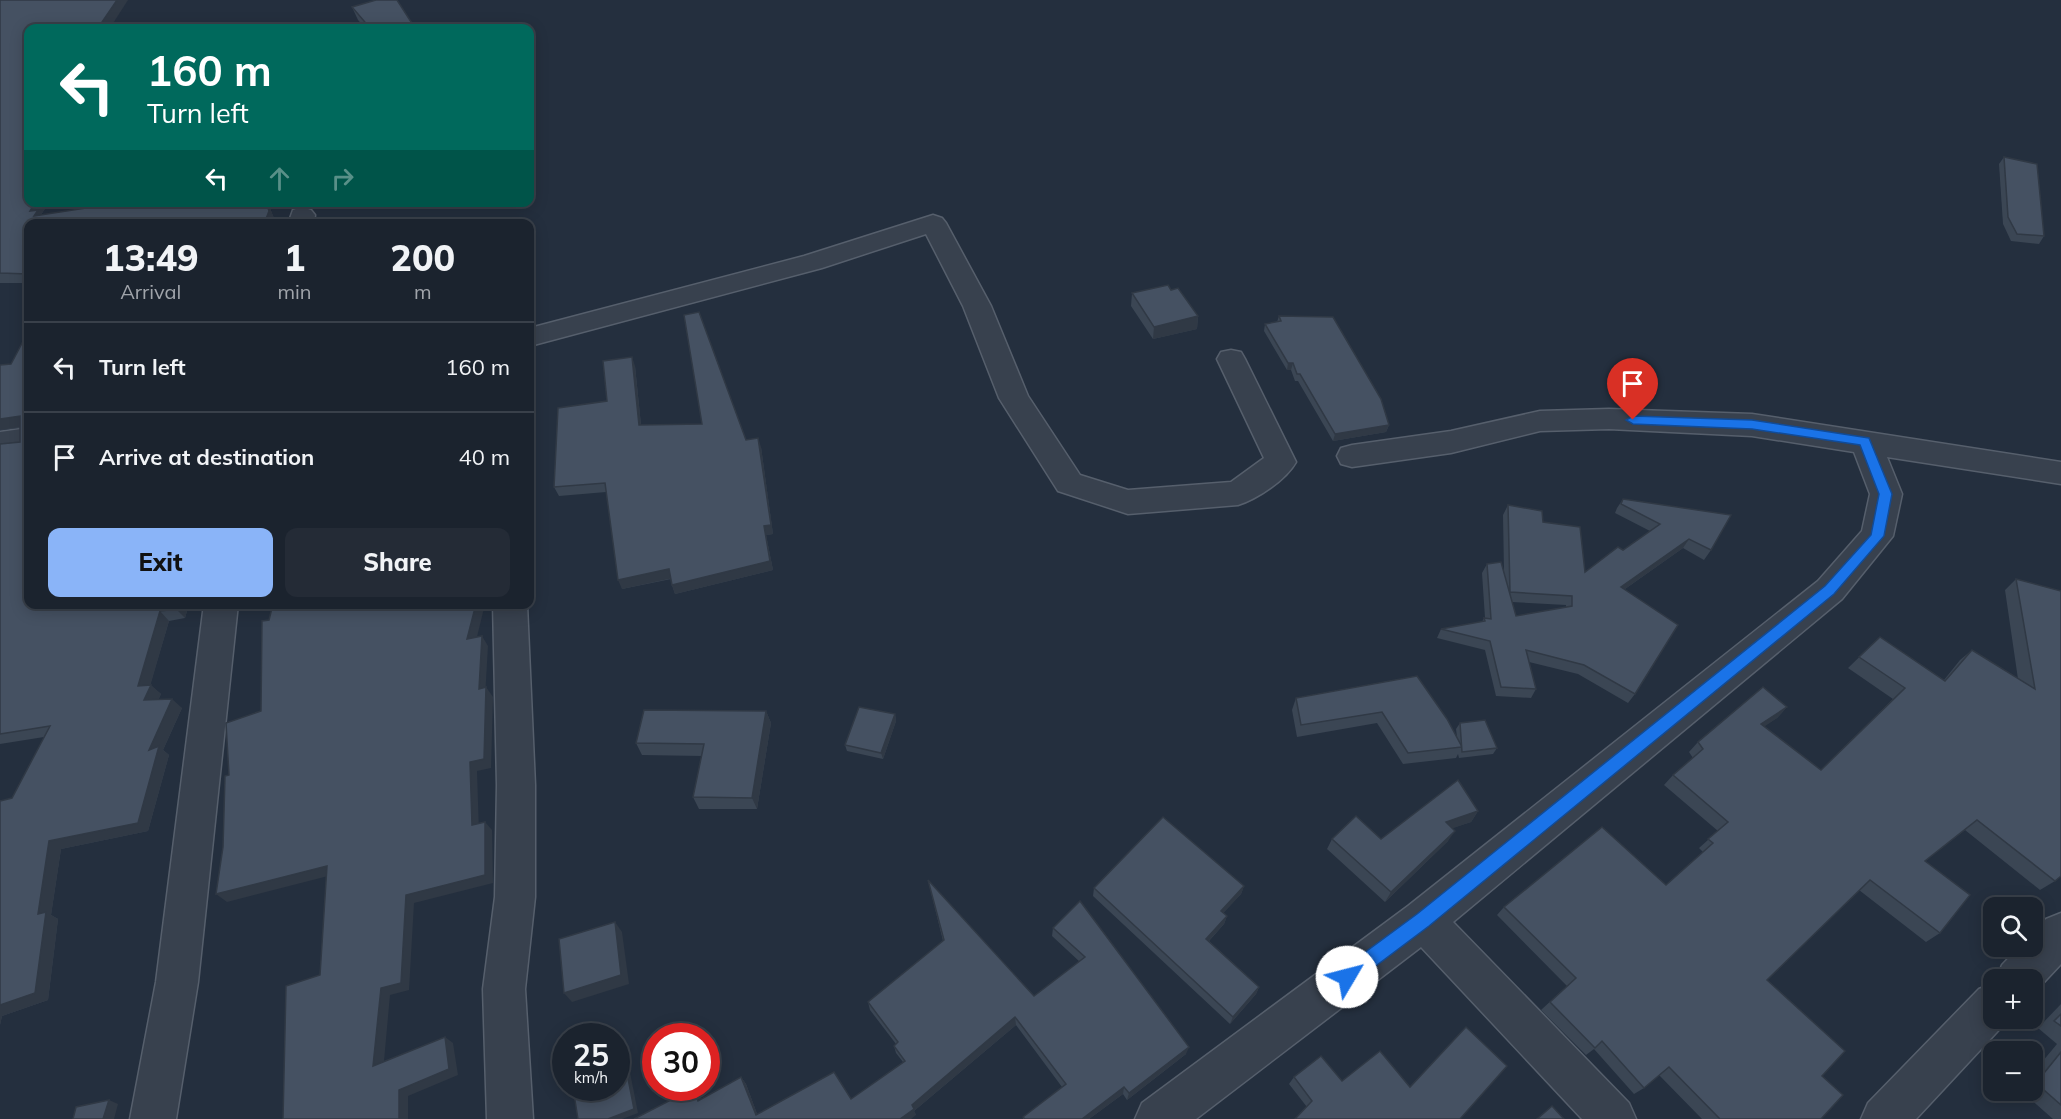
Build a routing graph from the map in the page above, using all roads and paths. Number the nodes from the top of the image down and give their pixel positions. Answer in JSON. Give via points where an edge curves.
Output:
{"nodes":[{"id":1,"x":534,"y":336,"type":"edge"},
{"id":2,"x":1231,"y":359,"type":"dead end"},
{"id":3,"x":24,"y":440,"type":"edge"},
{"id":4,"x":1865,"y":441,"type":"junction"},
{"id":5,"x":0,"y":443,"type":"edge"},
{"id":6,"x":1352,"y":456,"type":"dead end"},
{"id":7,"x":2061,"y":473,"type":"edge"},
{"id":8,"x":220,"y":609,"type":"edge"},
{"id":9,"x":510,"y":609,"type":"edge"},
{"id":10,"x":1423,"y":920,"type":"junction"},
{"id":11,"x":2061,"y":933,"type":"edge"},
{"id":12,"x":2027,"y":969,"type":"edge"},
{"id":13,"x":1983,"y":1016,"type":"edge"},
{"id":14,"x":153,"y":1119,"type":"edge"},
{"id":15,"x":510,"y":1119,"type":"edge"},
{"id":16,"x":1158,"y":1119,"type":"edge"},
{"id":17,"x":1613,"y":1119,"type":"edge"},
{"id":18,"x":1884,"y":1119,"type":"edge"}],
"edges":[{"from":1,"to":2,"type":"street","via":[[813,261],[933,224],[977,306],[1014,398],[1069,483],[1128,502],[1238,493],[1281,462]]},
{"from":3,"to":5,"type":"street"},
{"from":4,"to":6,"type":"street","via":[[1752,425],[1609,419],[1540,421],[1451,442]]},
{"from":4,"to":7,"type":"street"},
{"from":4,"to":10,"type":"street","via":[[1886,494],[1877,536],[1830,590]]},
{"from":8,"to":14,"type":"street","via":[[177,982]]},
{"from":9,"to":15,"type":"street","via":[[515,897],[504,989]]},
{"from":10,"to":16,"type":"street"},
{"from":10,"to":17,"type":"street"},
{"from":11,"to":12,"type":"street"},
{"from":13,"to":18,"type":"street"}]}
